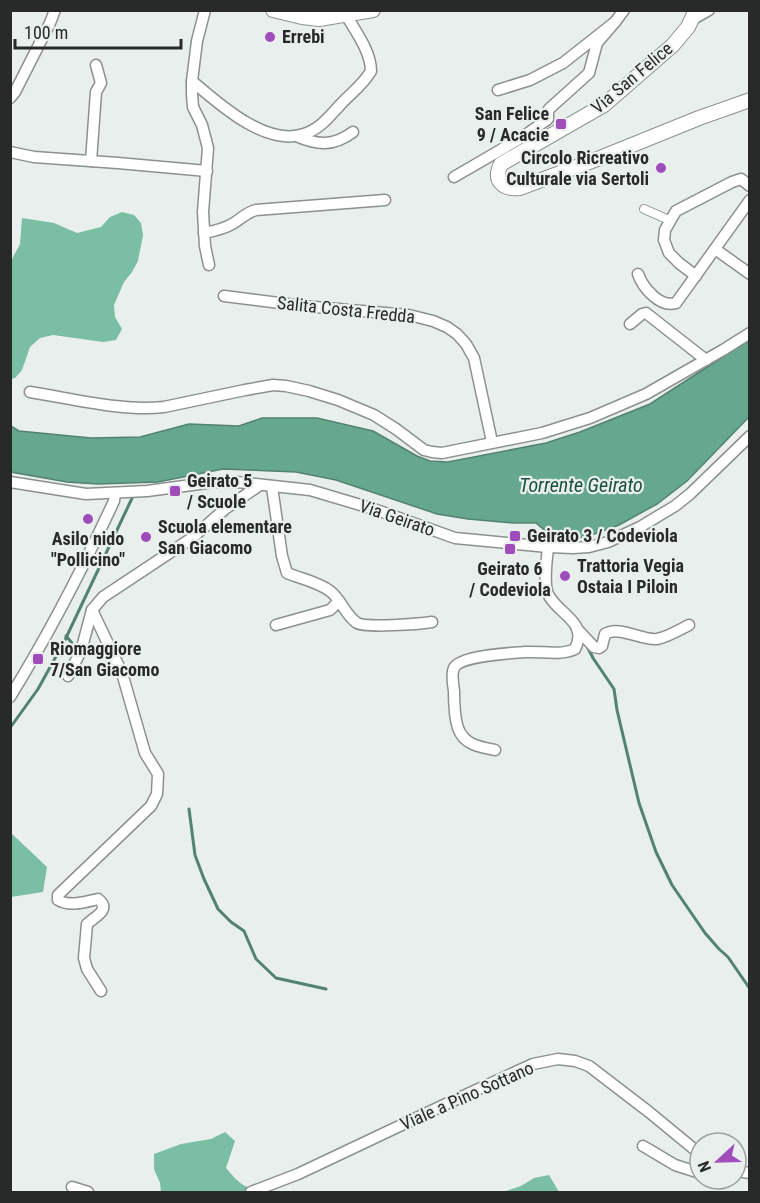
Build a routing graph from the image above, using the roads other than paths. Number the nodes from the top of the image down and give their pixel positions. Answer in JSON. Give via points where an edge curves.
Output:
{"nodes":[{"id":1,"x":54,"y":10,"type":"edge"},
{"id":2,"x":205,"y":10,"type":"edge"},
{"id":3,"x":273,"y":10,"type":"edge"},
{"id":4,"x":373,"y":10,"type":"edge"},
{"id":5,"x":624,"y":10,"type":"edge"},
{"id":6,"x":709,"y":10,"type":"edge"},
{"id":7,"x":346,"y":15,"type":"junction"},
{"id":8,"x":694,"y":15,"type":"edge"},
{"id":9,"x":615,"y":22,"type":"junction"},
{"id":10,"x":96,"y":65,"type":"dead end"},
{"id":11,"x":192,"y":81,"type":"junction"},
{"id":12,"x":498,"y":90,"type":"dead end"},
{"id":13,"x":10,"y":98,"type":"edge"},
{"id":14,"x":750,"y":100,"type":"edge"},
{"id":15,"x":353,"y":132,"type":"dead end"},
{"id":16,"x":295,"y":136,"type":"junction"},
{"id":17,"x":10,"y":152,"type":"edge"},
{"id":18,"x":91,"y":161,"type":"junction"},
{"id":19,"x":207,"y":171,"type":"junction"},
{"id":20,"x":454,"y":177,"type":"dead end"},
{"id":21,"x":750,"y":186,"type":"edge"},
{"id":22,"x":385,"y":200,"type":"dead end"},
{"id":23,"x":750,"y":200,"type":"edge"},
{"id":24,"x":644,"y":208,"type":"dead end"},
{"id":25,"x":669,"y":220,"type":"junction"},
{"id":26,"x":204,"y":233,"type":"junction"},
{"id":27,"x":715,"y":249,"type":"junction"},
{"id":28,"x":208,"y":265,"type":"dead end"},
{"id":29,"x":638,"y":274,"type":"dead end"},
{"id":30,"x":750,"y":274,"type":"edge"},
{"id":31,"x":696,"y":276,"type":"junction"},
{"id":32,"x":224,"y":296,"type":"dead end"},
{"id":33,"x":630,"y":324,"type":"dead end"},
{"id":34,"x":750,"y":333,"type":"edge"},
{"id":35,"x":706,"y":360,"type":"junction"},
{"id":36,"x":30,"y":392,"type":"dead end"},
{"id":37,"x":750,"y":436,"type":"edge"},
{"id":38,"x":492,"y":442,"type":"junction"},
{"id":39,"x":10,"y":482,"type":"edge"},
{"id":40,"x":260,"y":485,"type":"junction"},
{"id":41,"x":273,"y":487,"type":"junction"},
{"id":42,"x":118,"y":493,"type":"junction"},
{"id":43,"x":548,"y":547,"type":"junction"},
{"id":44,"x":339,"y":601,"type":"junction"},
{"id":45,"x":92,"y":610,"type":"junction"},
{"id":46,"x":432,"y":622,"type":"dead end"},
{"id":47,"x":276,"y":625,"type":"dead end"},
{"id":48,"x":689,"y":625,"type":"dead end"},
{"id":49,"x":577,"y":629,"type":"junction"},
{"id":50,"x":68,"y":676,"type":"dead end"},
{"id":51,"x":10,"y":697,"type":"edge"},
{"id":52,"x":495,"y":750,"type":"dead end"},
{"id":53,"x":102,"y":991,"type":"dead end"},
{"id":54,"x":688,"y":1144,"type":"edge"},
{"id":55,"x":643,"y":1146,"type":"dead end"},
{"id":56,"x":688,"y":1171,"type":"edge"},
{"id":57,"x":72,"y":1187,"type":"dead end"},
{"id":58,"x":88,"y":1192,"type":"edge"},
{"id":59,"x":251,"y":1192,"type":"edge"}],
"edges":[{"from":1,"to":13,"type":"street"},
{"from":2,"to":11,"type":"street"},
{"from":3,"to":7,"type":"street","via":[[312,19]]},
{"from":4,"to":7,"type":"street"},
{"from":5,"to":9,"type":"street"},
{"from":6,"to":8,"type":"street","name":"Via San Felice"},
{"from":7,"to":16,"type":"street","via":[[363,45],[371,71],[323,124]]},
{"from":8,"to":14,"type":"street","name":"Via San Felice","via":[[673,45],[604,105],[501,164],[497,175],[500,182],[520,188]]},
{"from":9,"to":12,"type":"street","via":[[562,63],[530,80]]},
{"from":9,"to":20,"type":"street","via":[[597,43],[589,73],[549,109],[548,119]]},
{"from":10,"to":18,"type":"street","via":[[101,83],[96,92]]},
{"from":11,"to":16,"type":"street","via":[[257,128]]},
{"from":11,"to":19,"type":"street","via":[[193,107],[208,148]]},
{"from":15,"to":16,"type":"street","via":[[319,144]]},
{"from":17,"to":18,"type":"street"},
{"from":18,"to":19,"type":"street"},
{"from":19,"to":26,"type":"street"},
{"from":21,"to":25,"type":"street","via":[[741,179],[732,182],[676,211]]},
{"from":22,"to":26,"type":"street","via":[[256,210],[217,231]]},
{"from":23,"to":27,"type":"street"},
{"from":24,"to":25,"type":"street"},
{"from":25,"to":31,"type":"street","via":[[664,230],[669,253]]},
{"from":26,"to":28,"type":"street"},
{"from":27,"to":30,"type":"street"},
{"from":27,"to":31,"type":"street"},
{"from":29,"to":31,"type":"street","via":[[656,297],[673,305]]},
{"from":32,"to":38,"type":"street","name":"Salita Costa Fredda","via":[[409,315],[447,327],[466,344],[474,358]]},
{"from":33,"to":35,"type":"street","via":[[646,313]]},
{"from":34,"to":35,"type":"street"},
{"from":35,"to":38,"type":"street","via":[[646,394],[590,418],[542,433]]},
{"from":36,"to":38,"type":"street","via":[[152,409],[273,385],[286,386],[339,400],[374,415],[424,450],[442,453]]},
{"from":37,"to":43,"type":"street","name":"Via Geirato","via":[[690,494],[640,527],[590,547]]},
{"from":39,"to":42,"type":"street","name":"Via Geirato","via":[[86,494]]},
{"from":40,"to":41,"type":"street","name":"Via Geirato"},
{"from":40,"to":42,"type":"street","name":"Via Geirato","via":[[214,482]]},
{"from":40,"to":45,"type":"street","via":[[192,538],[104,597]]},
{"from":41,"to":43,"type":"street","name":"Via Geirato","via":[[310,490],[455,538]]},
{"from":41,"to":44,"type":"street","via":[[287,573],[324,587]]},
{"from":42,"to":51,"type":"street","via":[[94,546]]},
{"from":43,"to":49,"type":"street","via":[[547,592]]},
{"from":44,"to":46,"type":"street","via":[[360,625]]},
{"from":44,"to":47,"type":"street","via":[[330,610]]},
{"from":45,"to":50,"type":"street","via":[[81,651]]},
{"from":45,"to":53,"type":"street","via":[[122,673],[145,753],[158,774],[159,784],[152,806],[58,895],[64,903],[98,898],[102,902],[101,913],[87,924],[84,958]]},
{"from":48,"to":49,"type":"street","via":[[659,639],[610,632],[605,634],[602,646],[596,648]]},
{"from":49,"to":52,"type":"street","via":[[578,641],[572,651],[498,654],[468,659],[455,666],[454,704],[460,733],[473,745]]},
{"from":54,"to":59,"type":"street","name":"Viale a Pino Sottano","via":[[589,1066],[558,1059],[533,1064],[298,1174]]},
{"from":55,"to":56,"type":"street"},
{"from":57,"to":58,"type":"street"}]}
